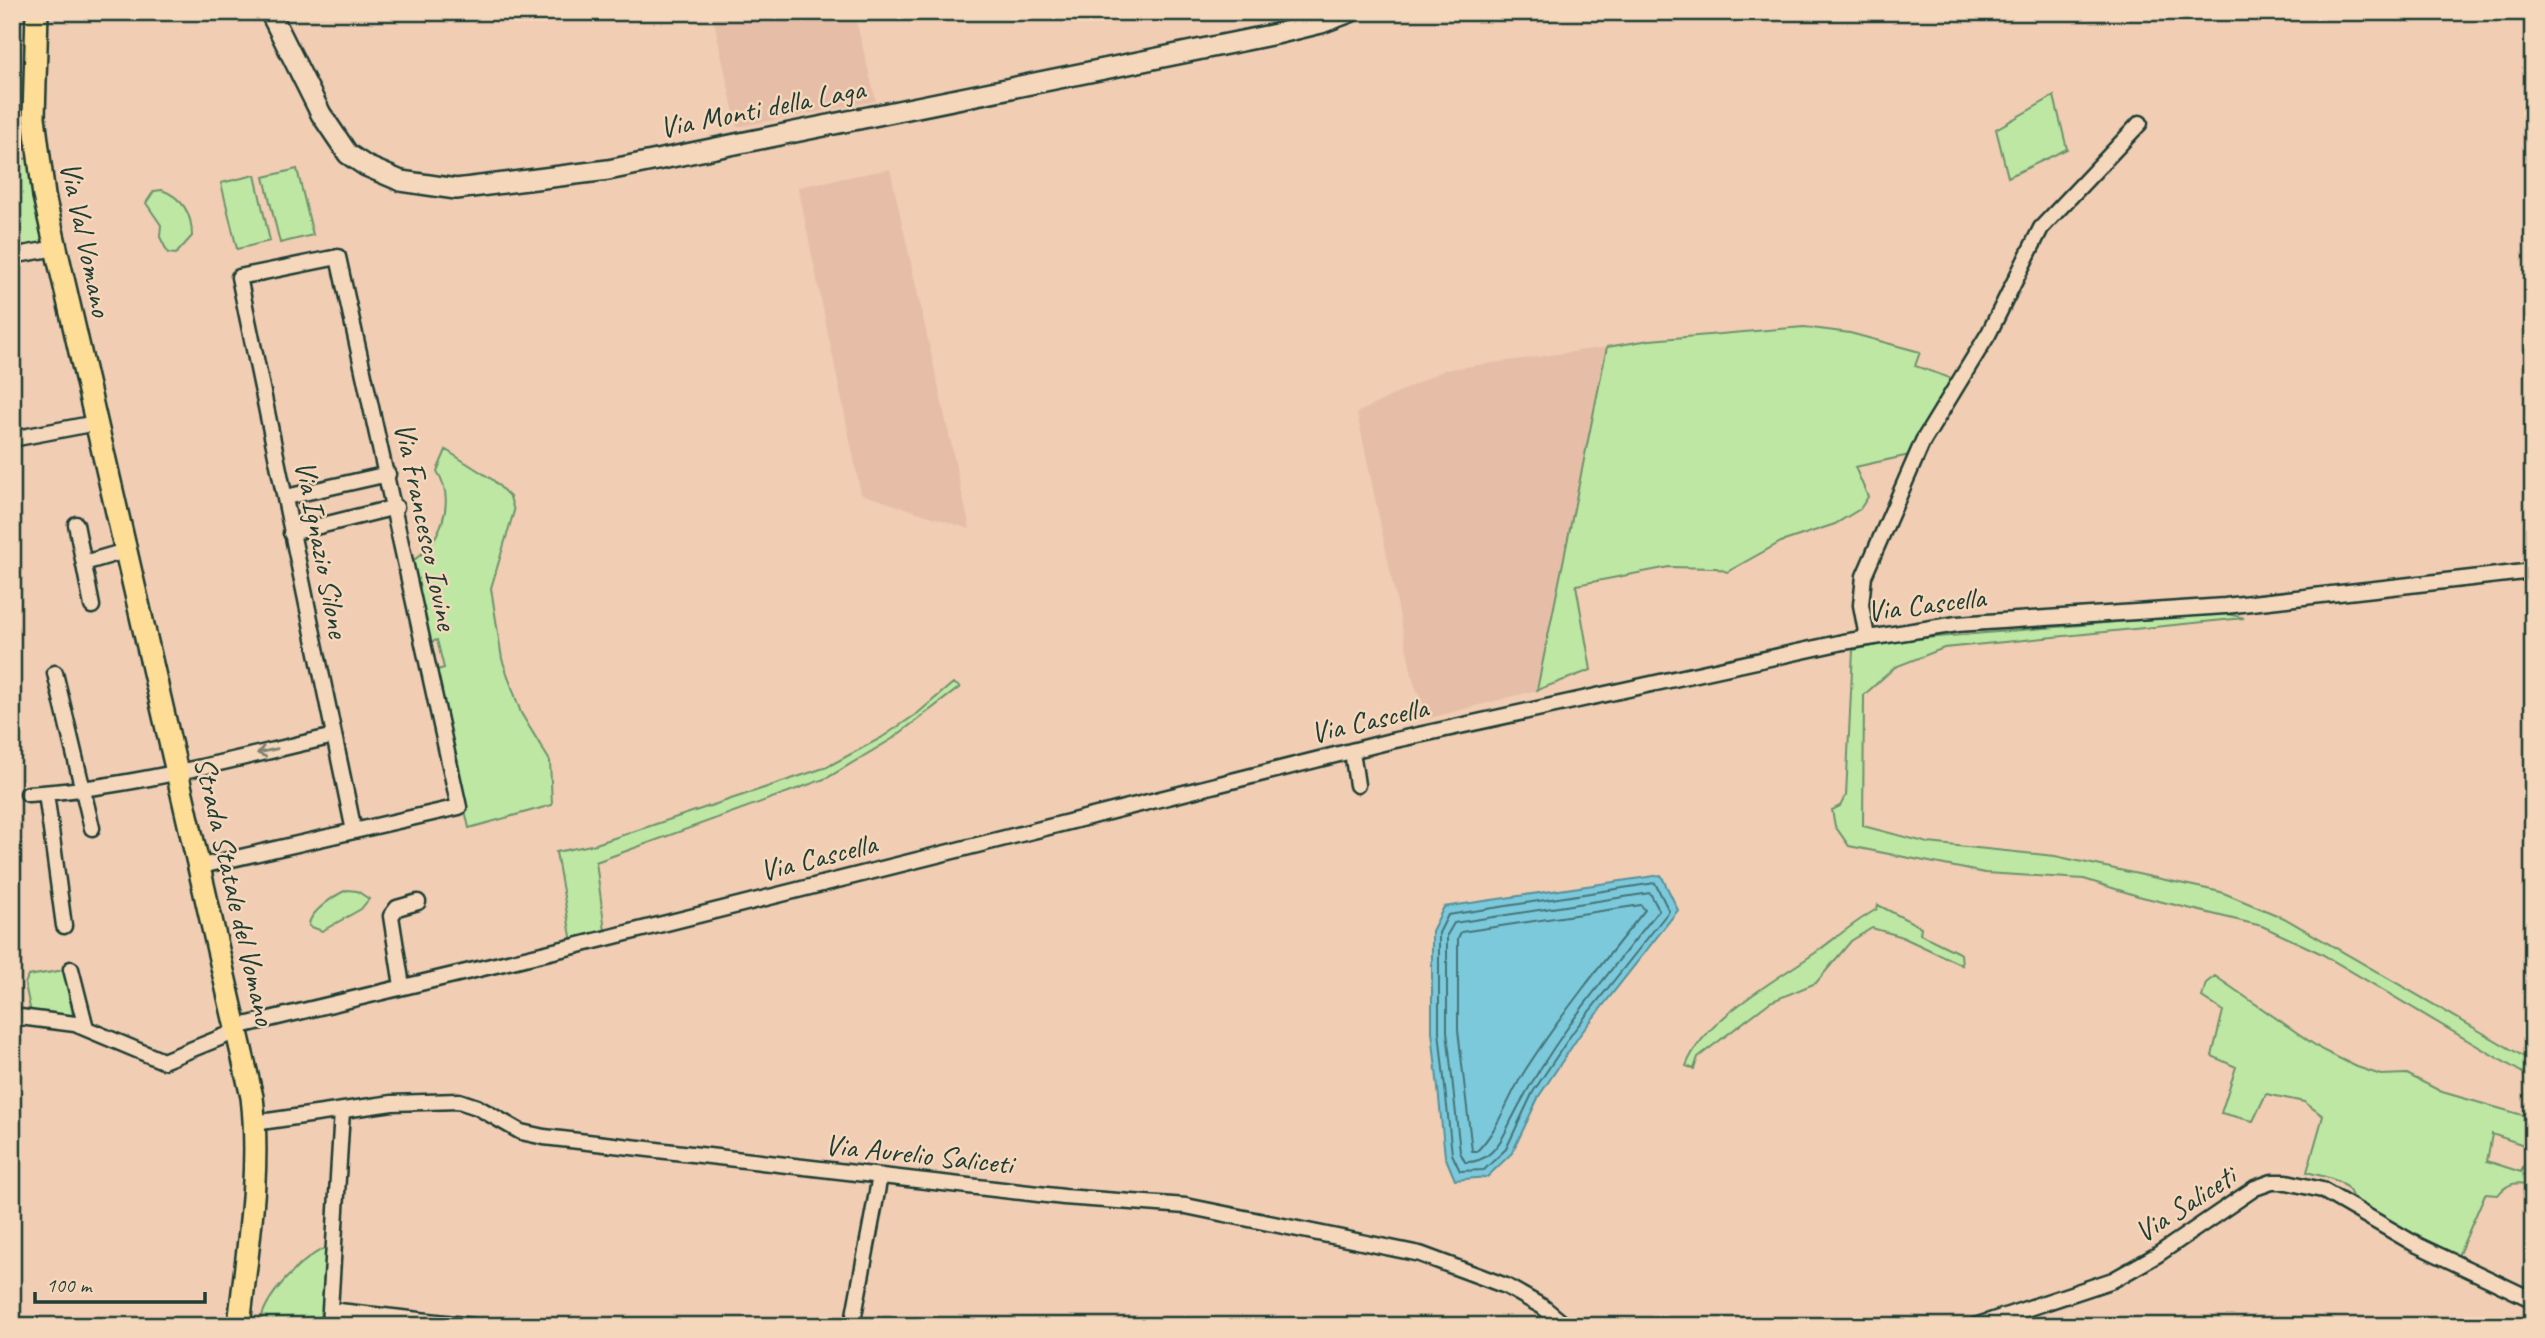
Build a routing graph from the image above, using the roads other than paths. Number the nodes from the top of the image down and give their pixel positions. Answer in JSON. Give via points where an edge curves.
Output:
{"nodes":[{"id":1,"x":37,"y":12,"type":"edge"},
{"id":2,"x":270,"y":12,"type":"edge"},
{"id":3,"x":1350,"y":12,"type":"edge"},
{"id":4,"x":2140,"y":123,"type":"dead end"},
{"id":5,"x":56,"y":248,"type":"junction"},
{"id":6,"x":12,"y":257,"type":"edge"},
{"id":7,"x":338,"y":257,"type":"joint"},
{"id":8,"x":96,"y":423,"type":"junction"},
{"id":9,"x":12,"y":439,"type":"edge"},
{"id":10,"x":388,"y":474,"type":"junction"},
{"id":11,"x":108,"y":476,"type":"joint"},
{"id":12,"x":286,"y":497,"type":"junction"},
{"id":13,"x":396,"y":507,"type":"junction"},
{"id":14,"x":76,"y":524,"type":"dead end"},
{"id":15,"x":291,"y":533,"type":"junction"},
{"id":16,"x":125,"y":551,"type":"junction"},
{"id":17,"x":84,"y":563,"type":"junction"},
{"id":18,"x":2533,"y":571,"type":"edge"},
{"id":19,"x":92,"y":606,"type":"dead end"},
{"id":20,"x":1867,"y":637,"type":"junction"},
{"id":21,"x":55,"y":673,"type":"dead end"},
{"id":22,"x":334,"y":736,"type":"junction"},
{"id":23,"x":1352,"y":751,"type":"junction"},
{"id":24,"x":176,"y":773,"type":"junction"},
{"id":25,"x":1357,"y":785,"type":"dead end"},
{"id":26,"x":83,"y":789,"type":"junction"},
{"id":27,"x":46,"y":793,"type":"junction"},
{"id":28,"x":29,"y":794,"type":"dead end"},
{"id":29,"x":92,"y":828,"type":"dead end"},
{"id":30,"x":354,"y":831,"type":"junction"},
{"id":31,"x":197,"y":867,"type":"junction"},
{"id":32,"x":418,"y":902,"type":"dead end"},
{"id":33,"x":64,"y":926,"type":"dead end"},
{"id":34,"x":71,"y":970,"type":"dead end"},
{"id":35,"x":402,"y":986,"type":"junction"},
{"id":36,"x":12,"y":1016,"type":"edge"},
{"id":37,"x":86,"y":1028,"type":"junction"},
{"id":38,"x":236,"y":1029,"type":"junction"},
{"id":39,"x":342,"y":1111,"type":"junction"},
{"id":40,"x":254,"y":1123,"type":"junction"},
{"id":41,"x":880,"y":1176,"type":"junction"},
{"id":42,"x":2533,"y":1300,"type":"edge"},
{"id":43,"x":330,"y":1310,"type":"junction"},
{"id":44,"x":239,"y":1326,"type":"edge"},
{"id":45,"x":329,"y":1326,"type":"edge"},
{"id":46,"x":473,"y":1326,"type":"edge"},
{"id":47,"x":852,"y":1326,"type":"edge"},
{"id":48,"x":1566,"y":1326,"type":"edge"},
{"id":49,"x":1975,"y":1326,"type":"edge"}],
"edges":[{"from":1,"to":5,"type":"main road","name":"Via Val Vomano","via":[[36,142]]},
{"from":2,"to":3,"type":"street","name":"Via Monti della Laga","via":[[321,114],[348,154],[401,181],[456,190],[608,170],[1276,34]]},
{"from":4,"to":20,"type":"street","via":[[2041,228],[1989,332],[1923,441],[1864,576],[1861,605]]},
{"from":5,"to":6,"type":"street"},
{"from":5,"to":8,"type":"main road","name":"Via Val Vomano"},
{"from":7,"to":10,"type":"street","name":"Via Francesco Iovine"},
{"from":7,"to":12,"type":"street","name":"Via Ignazio Silone","via":[[239,277]]},
{"from":8,"to":9,"type":"street"},
{"from":8,"to":11,"type":"main road","name":"Via Val Vomano"},
{"from":10,"to":12,"type":"street"},
{"from":10,"to":13,"type":"street","name":"Via Francesco Iovine"},
{"from":11,"to":16,"type":"main road","name":"Strada Statale del Vomano"},
{"from":12,"to":15,"type":"street","name":"Via Ignazio Silone"},
{"from":13,"to":15,"type":"street"},
{"from":13,"to":30,"type":"street","name":"Via Francesco Iovine","via":[[459,807]]},
{"from":14,"to":17,"type":"street"},
{"from":15,"to":22,"type":"street","name":"Via Ignazio Silone"},
{"from":16,"to":17,"type":"street"},
{"from":16,"to":24,"type":"main road","name":"Strada Statale del Vomano"},
{"from":17,"to":19,"type":"street"},
{"from":18,"to":20,"type":"street","name":"Via Cascella","via":[[2225,606],[1957,624]]},
{"from":20,"to":23,"type":"street","name":"Via Cascella"},
{"from":21,"to":26,"type":"street"},
{"from":22,"to":24,"type":"street","one_way":true},
{"from":22,"to":30,"type":"street","name":"Via Ignazio Silone"},
{"from":23,"to":25,"type":"street"},
{"from":23,"to":35,"type":"street","name":"Via Cascella"},
{"from":24,"to":26,"type":"street"},
{"from":24,"to":31,"type":"main road","name":"Strada Statale del Vomano"},
{"from":26,"to":27,"type":"street"},
{"from":26,"to":29,"type":"street"},
{"from":27,"to":28,"type":"street"},
{"from":27,"to":33,"type":"street"},
{"from":30,"to":31,"type":"street"},
{"from":31,"to":38,"type":"main road","name":"Strada Statale del Vomano"},
{"from":32,"to":35,"type":"street","via":[[397,908],[391,916]]},
{"from":34,"to":37,"type":"street"},
{"from":35,"to":38,"type":"street","name":"Via Cascella"},
{"from":36,"to":37,"type":"street","name":"Via Cascella"},
{"from":37,"to":38,"type":"street","name":"Via Cascella","via":[[163,1061]]},
{"from":38,"to":40,"type":"main road","name":"Strada Statale del Vomano"},
{"from":39,"to":40,"type":"street","name":"Via Aurelio Saliceti"},
{"from":39,"to":41,"type":"street","name":"Via Aurelio Saliceti","via":[[392,1103],[459,1101],[521,1132],[544,1137]]},
{"from":39,"to":43,"type":"street"},
{"from":40,"to":44,"type":"main road","name":"Strada Statale del Vomano"},
{"from":41,"to":47,"type":"street"},
{"from":41,"to":48,"type":"street","name":"Via Aurelio Saliceti","via":[[1186,1206],[1420,1254],[1506,1286]]},
{"from":42,"to":49,"type":"street","name":"Via Saliceti","via":[[2415,1244],[2322,1190],[2272,1182],[2255,1188],[2113,1280]]},
{"from":43,"to":45,"type":"street"},
{"from":43,"to":46,"type":"street"}]}
